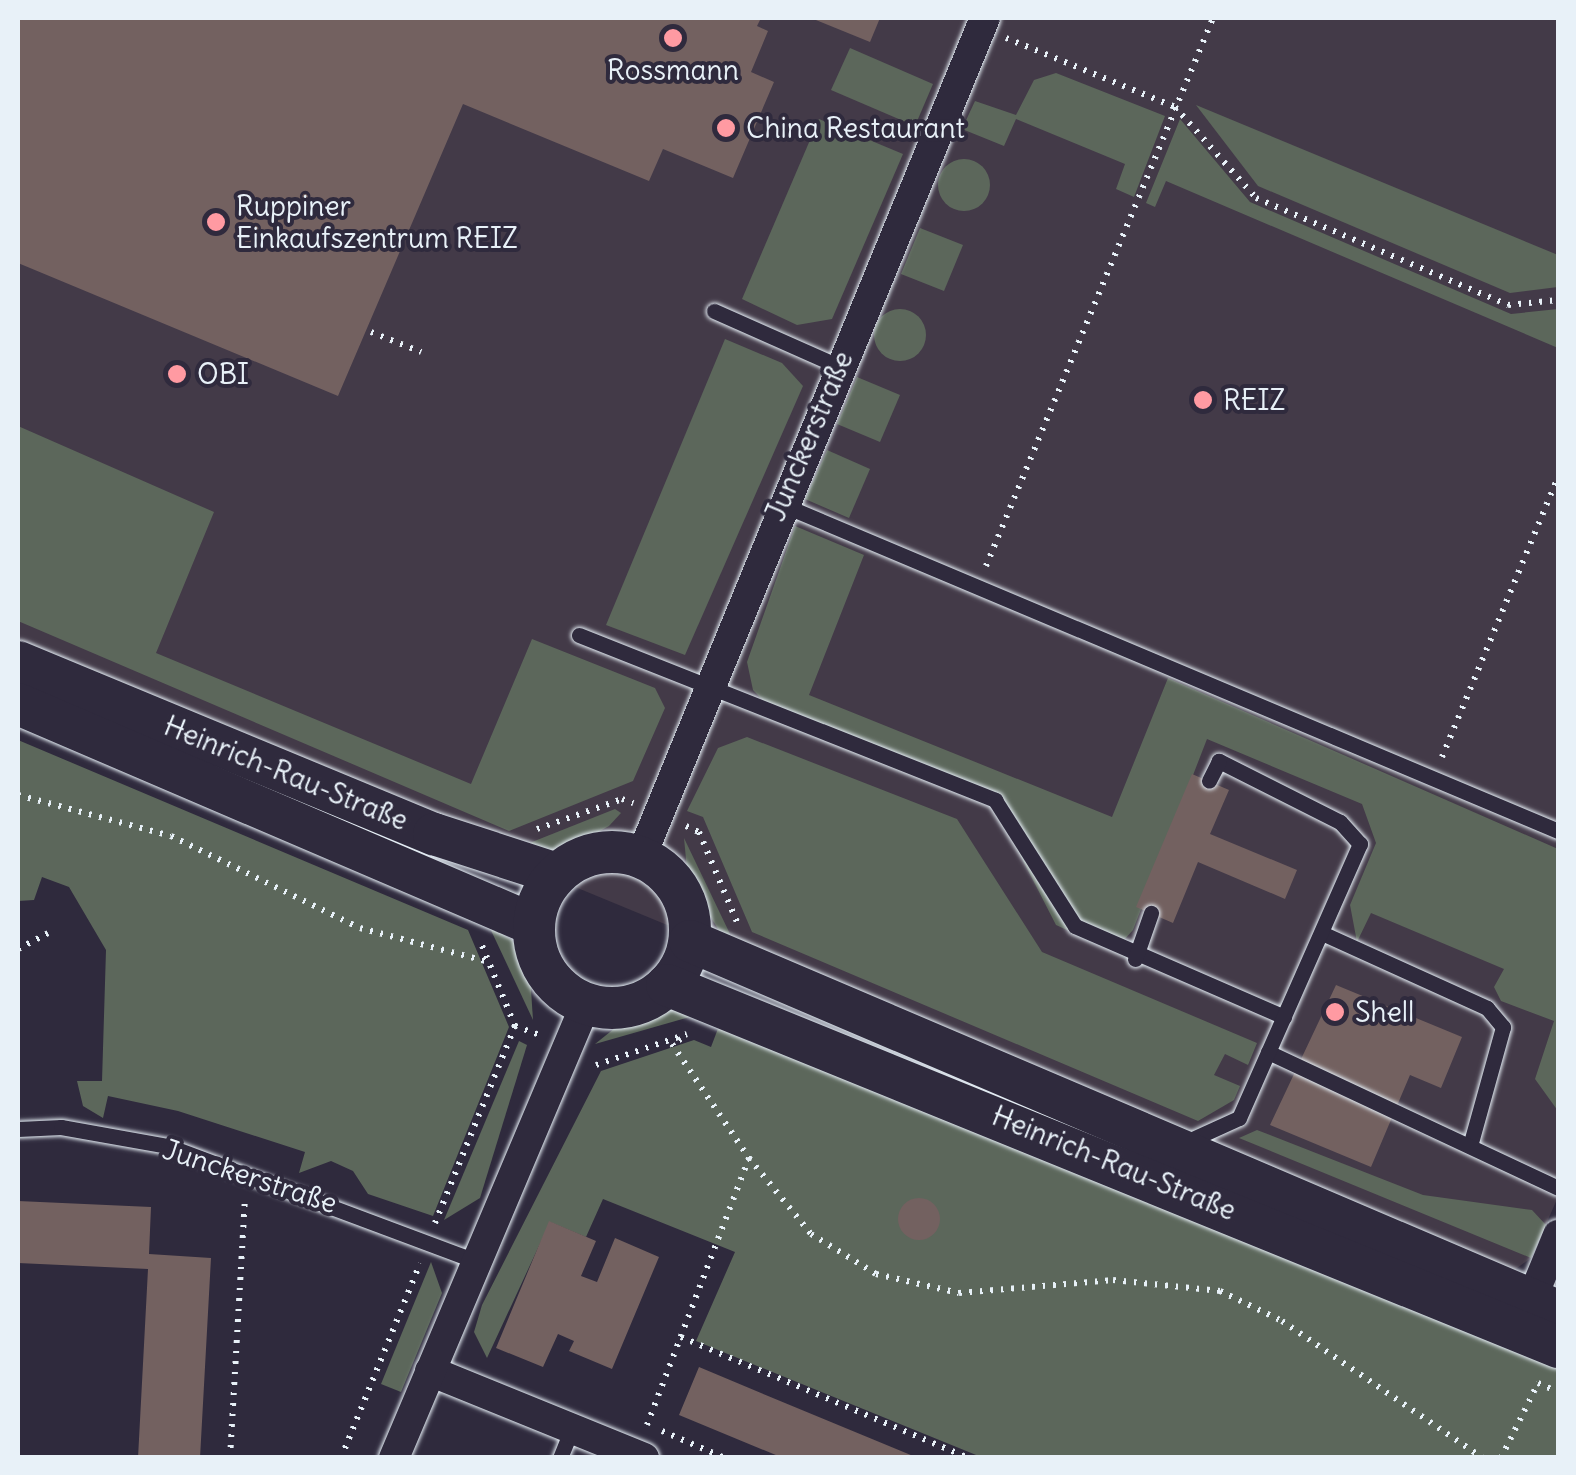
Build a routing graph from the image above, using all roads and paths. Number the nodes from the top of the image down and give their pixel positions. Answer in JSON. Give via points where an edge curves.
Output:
{"nodes":[{"id":1,"x":1213,"y":18,"type":"edge"},
{"id":2,"x":983,"y":22,"type":"edge"},
{"id":3,"x":1176,"y":107,"type":"junction"},
{"id":4,"x":1558,"y":300,"type":"edge"},
{"id":5,"x":714,"y":311,"type":"dead end"},
{"id":6,"x":372,"y":332,"type":"dead end"},
{"id":7,"x":421,"y":352,"type":"dead end"},
{"id":8,"x":838,"y":366,"type":"junction"},
{"id":9,"x":1558,"y":477,"type":"edge"},
{"id":10,"x":780,"y":504,"type":"junction"},
{"id":11,"x":977,"y":587,"type":"junction"},
{"id":12,"x":580,"y":635,"type":"dead end"},
{"id":13,"x":18,"y":662,"type":"edge"},
{"id":14,"x":709,"y":692,"type":"junction"},
{"id":15,"x":18,"y":704,"type":"edge"},
{"id":16,"x":1434,"y":778,"type":"junction"},
{"id":17,"x":1209,"y":781,"type":"dead end"},
{"id":18,"x":18,"y":795,"type":"edge"},
{"id":19,"x":1558,"y":830,"type":"edge"},
{"id":20,"x":642,"y":858,"type":"junction"},
{"id":21,"x":557,"y":874,"type":"junction"},
{"id":22,"x":1151,"y":913,"type":"dead end"},
{"id":23,"x":532,"y":924,"type":"junction"},
{"id":24,"x":474,"y":929,"type":"dead end"},
{"id":25,"x":48,"y":933,"type":"dead end"},
{"id":26,"x":1324,"y":934,"type":"junction"},
{"id":27,"x":690,"y":940,"type":"junction"},
{"id":28,"x":18,"y":948,"type":"edge"},
{"id":29,"x":1136,"y":959,"type":"junction"},
{"id":30,"x":490,"y":962,"type":"junction"},
{"id":31,"x":666,"y":985,"type":"junction"},
{"id":32,"x":586,"y":1003,"type":"junction"},
{"id":33,"x":1284,"y":1017,"type":"junction"},
{"id":34,"x":1268,"y":1052,"type":"junction"},
{"id":35,"x":590,"y":1075,"type":"dead end"},
{"id":36,"x":18,"y":1129,"type":"edge"},
{"id":37,"x":1470,"y":1146,"type":"junction"},
{"id":38,"x":1173,"y":1147,"type":"junction"},
{"id":39,"x":749,"y":1158,"type":"junction"},
{"id":40,"x":1558,"y":1188,"type":"edge"},
{"id":41,"x":264,"y":1196,"type":"dead end"},
{"id":42,"x":1558,"y":1235,"type":"edge"},
{"id":43,"x":428,"y":1241,"type":"junction"},
{"id":44,"x":406,"y":1249,"type":"dead end"},
{"id":45,"x":473,"y":1260,"type":"junction"},
{"id":46,"x":1536,"y":1314,"type":"edge"},
{"id":47,"x":681,"y":1337,"type":"junction"},
{"id":48,"x":1548,"y":1365,"type":"edge"},
{"id":49,"x":430,"y":1371,"type":"junction"},
{"id":50,"x":630,"y":1419,"type":"dead end"},
{"id":51,"x":647,"y":1425,"type":"junction"},
{"id":52,"x":572,"y":1428,"type":"junction"},
{"id":53,"x":230,"y":1458,"type":"edge"},
{"id":54,"x":341,"y":1458,"type":"edge"},
{"id":55,"x":394,"y":1458,"type":"edge"},
{"id":56,"x":560,"y":1458,"type":"edge"},
{"id":57,"x":644,"y":1458,"type":"edge"},
{"id":58,"x":725,"y":1458,"type":"edge"},
{"id":59,"x":969,"y":1458,"type":"edge"},
{"id":60,"x":1483,"y":1458,"type":"edge"},
{"id":61,"x":1500,"y":1458,"type":"edge"}],
"edges":[{"from":1,"to":3,"type":"path"},
{"from":2,"to":3,"type":"path"},
{"from":2,"to":8,"type":"street","name":"Junckerstraße"},
{"from":3,"to":4,"type":"path","via":[[1256,198],[1508,304]]},
{"from":3,"to":11,"type":"path"},
{"from":5,"to":8,"type":"lane"},
{"from":6,"to":7,"type":"path"},
{"from":8,"to":10,"type":"street","name":"Junckerstraße"},
{"from":9,"to":16,"type":"path"},
{"from":10,"to":11,"type":"lane"},
{"from":10,"to":14,"type":"street","name":"Junckerstraße"},
{"from":11,"to":16,"type":"lane"},
{"from":12,"to":14,"type":"lane"},
{"from":13,"to":21,"type":"main road","name":"Heinrich-Rau-Straße","via":[[434,834]]},
{"from":14,"to":20,"type":"street","name":"Junckerstraße"},
{"from":14,"to":29,"type":"lane","via":[[995,800],[1074,926]]},
{"from":15,"to":23,"type":"main road","name":"Heinrich-Rau-Straße"},
{"from":16,"to":19,"type":"lane"},
{"from":17,"to":26,"type":"lane","via":[[1218,761],[1340,822],[1360,844]]},
{"from":18,"to":30,"type":"path","via":[[171,836],[360,928]]},
{"from":20,"to":21,"type":"main road","via":[[592,854]]},
{"from":20,"to":27,"type":"main road","via":[[682,896]]},
{"from":21,"to":23,"type":"main road"},
{"from":22,"to":29,"type":"lane"},
{"from":23,"to":32,"type":"main road","via":[[544,968]]},
{"from":24,"to":30,"type":"path"},
{"from":25,"to":28,"type":"path"},
{"from":26,"to":33,"type":"lane"},
{"from":26,"to":37,"type":"lane","via":[[1487,1008],[1503,1026]]},
{"from":27,"to":31,"type":"main road"},
{"from":27,"to":38,"type":"main road","name":"Heinrich-Rau-Straße"},
{"from":29,"to":33,"type":"lane"},
{"from":30,"to":43,"type":"path","via":[[515,1026]]},
{"from":31,"to":32,"type":"main road","via":[[620,1007]]},
{"from":31,"to":46,"type":"main road","name":"Heinrich-Rau-Straße"},
{"from":32,"to":45,"type":"street"},
{"from":33,"to":34,"type":"lane"},
{"from":34,"to":37,"type":"lane"},
{"from":34,"to":38,"type":"lane","via":[[1239,1118]]},
{"from":35,"to":39,"type":"path","via":[[599,1060],[696,1032],[672,1044]]},
{"from":36,"to":43,"type":"lane","name":"Junckerstraße","via":[[60,1127],[168,1146]]},
{"from":37,"to":40,"type":"lane"},
{"from":38,"to":46,"type":"main road","name":"Heinrich-Rau-Straße"},
{"from":39,"to":47,"type":"path"},
{"from":39,"to":60,"type":"path","via":[[812,1234],[876,1274],[959,1293],[1113,1280],[1220,1291],[1282,1321]]},
{"from":41,"to":53,"type":"path","via":[[246,1189]]},
{"from":42,"to":46,"type":"street"},
{"from":43,"to":45,"type":"lane","name":"Junckerstraße"},
{"from":44,"to":54,"type":"path","via":[[423,1256]]},
{"from":45,"to":49,"type":"street"},
{"from":46,"to":48,"type":"main road","name":"Heinrich-Rau-Straße"},
{"from":47,"to":51,"type":"path"},
{"from":47,"to":59,"type":"path"},
{"from":48,"to":61,"type":"path"},
{"from":49,"to":52,"type":"street"},
{"from":49,"to":55,"type":"street"},
{"from":50,"to":51,"type":"path"},
{"from":51,"to":58,"type":"path"},
{"from":52,"to":56,"type":"lane"},
{"from":52,"to":57,"type":"street"}]}
